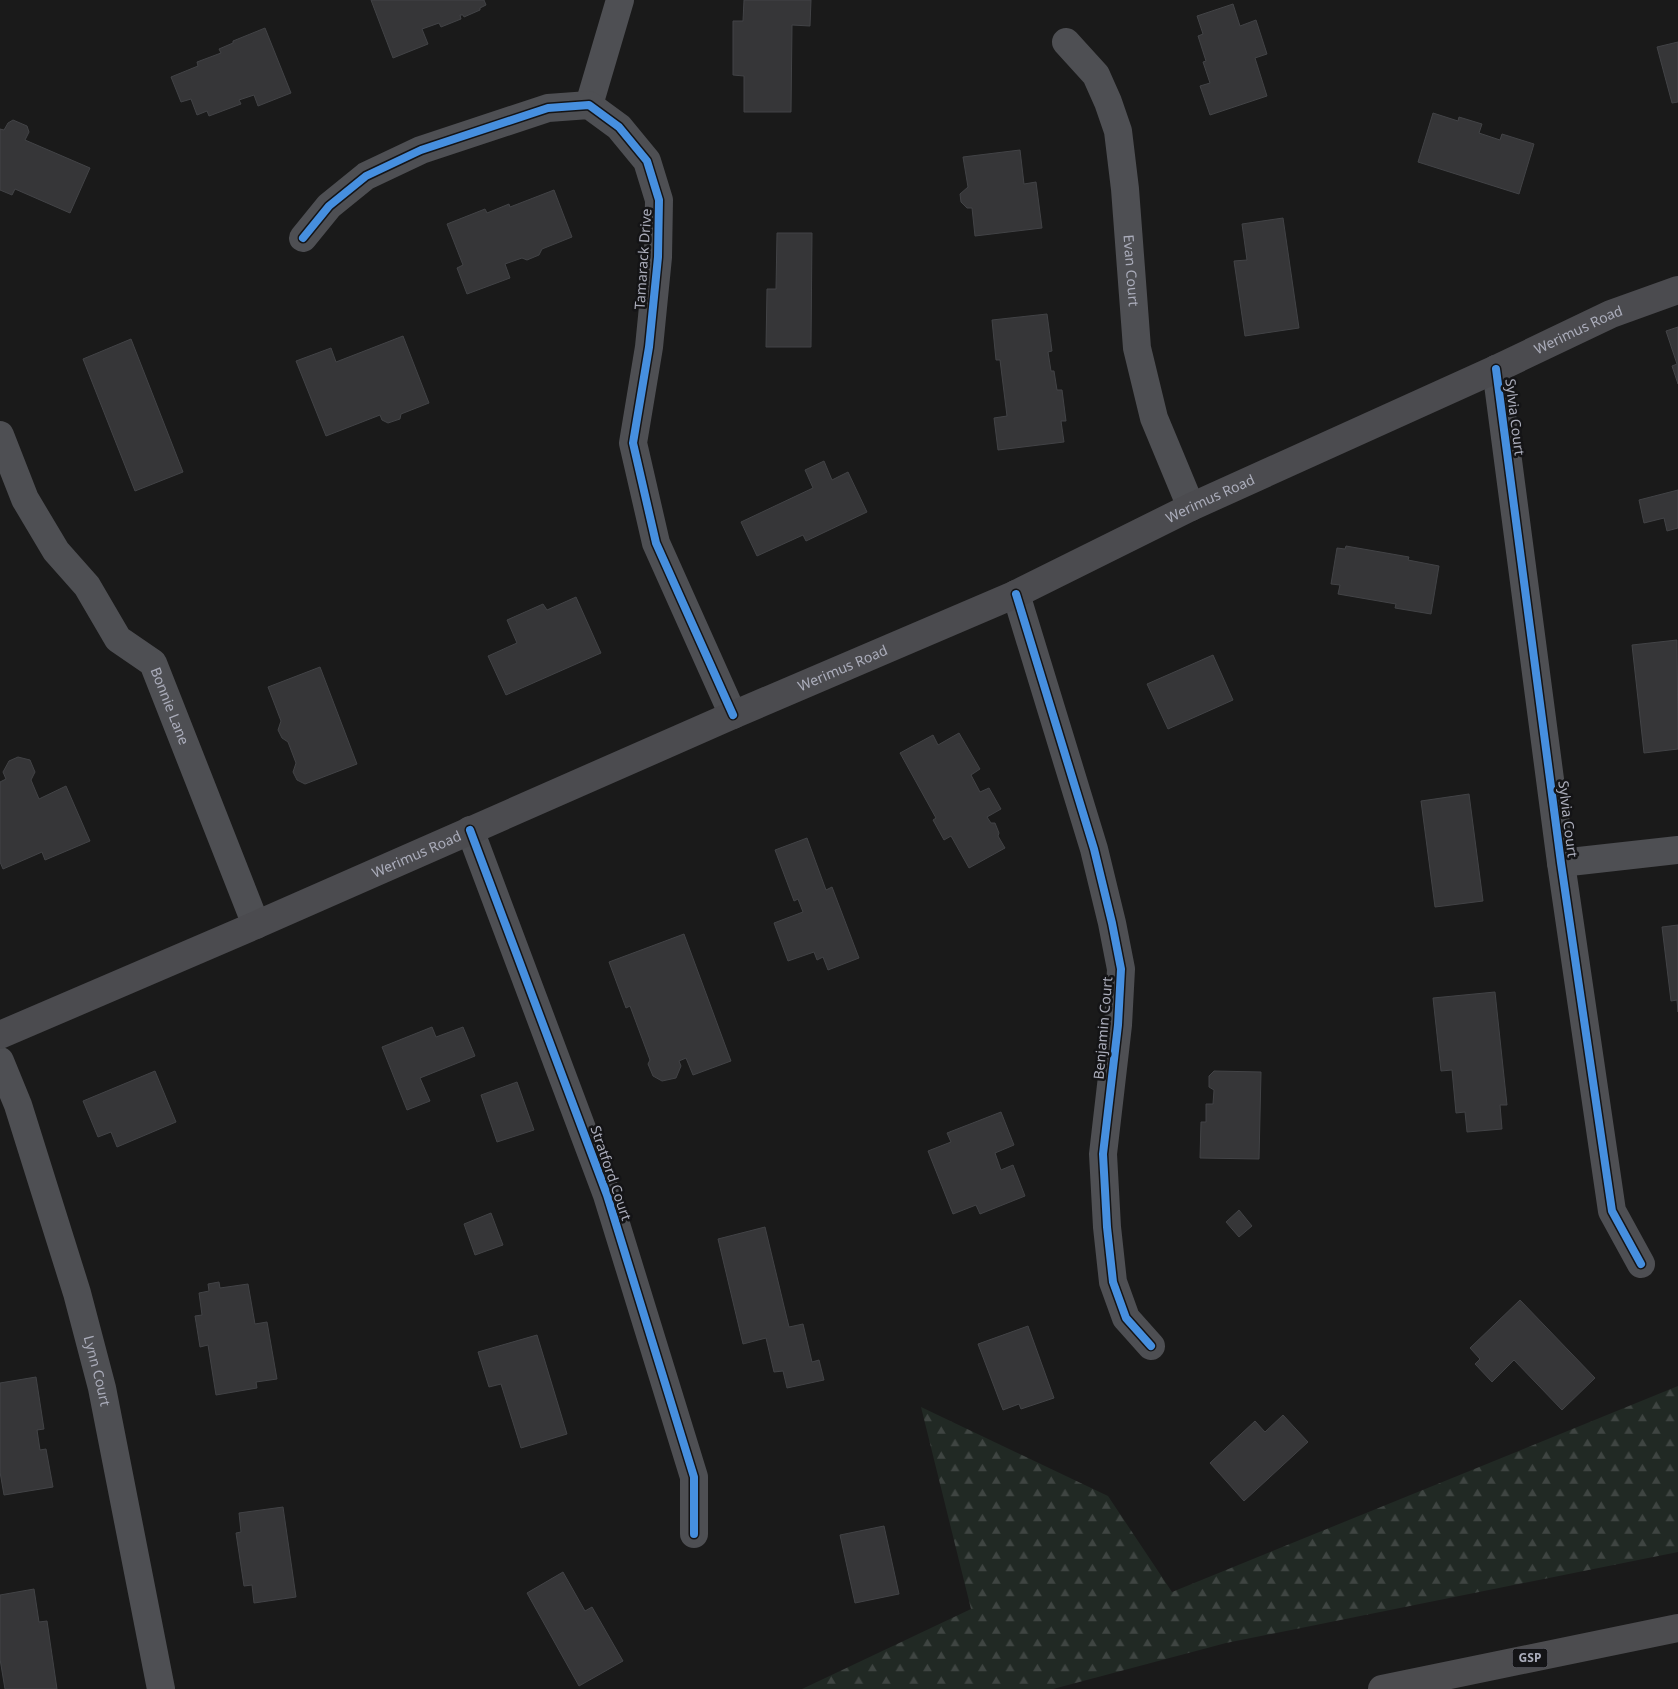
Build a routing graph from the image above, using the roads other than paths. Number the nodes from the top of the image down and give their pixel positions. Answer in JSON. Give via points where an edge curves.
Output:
{"nodes":[{"id":1,"x":620,"y":0,"type":"edge"},
{"id":2,"x":1066,"y":42,"type":"dead end"},
{"id":3,"x":589,"y":105,"type":"junction"},
{"id":4,"x":303,"y":238,"type":"dead end"},
{"id":5,"x":1678,"y":290,"type":"edge"},
{"id":6,"x":1496,"y":370,"type":"junction"},
{"id":7,"x":0,"y":435,"type":"edge"},
{"id":8,"x":1191,"y":507,"type":"junction"},
{"id":9,"x":1016,"y":594,"type":"junction"},
{"id":10,"x":734,"y":714,"type":"junction"},
{"id":11,"x":470,"y":830,"type":"junction"},
{"id":12,"x":1678,"y":850,"type":"edge"},
{"id":13,"x":1561,"y":863,"type":"junction"},
{"id":14,"x":256,"y":925,"type":"junction"},
{"id":15,"x":0,"y":1035,"type":"edge"},
{"id":16,"x":0,"y":1061,"type":"edge"},
{"id":17,"x":1641,"y":1264,"type":"dead end"},
{"id":18,"x":1151,"y":1346,"type":"dead end"},
{"id":19,"x":694,"y":1534,"type":"dead end"},
{"id":20,"x":1678,"y":1628,"type":"edge"},
{"id":21,"x":161,"y":1689,"type":"edge"},
{"id":22,"x":1382,"y":1689,"type":"edge"}],
"edges":[{"from":1,"to":3,"type":"street"},
{"from":2,"to":8,"type":"street","name":"Evan Court","via":[[1096,75],[1118,131],[1137,348],[1154,418]]},
{"from":3,"to":4,"type":"street","via":[[548,108],[421,150],[366,176],[330,206]]},
{"from":3,"to":10,"type":"street","name":"Tamarack Drive","via":[[619,127],[647,161],[660,200],[649,347],[633,443],[656,543]]},
{"from":5,"to":6,"type":"main road","name":"Werimus Road","via":[[1610,314]]},
{"from":6,"to":8,"type":"main road","name":"Werimus Road"},
{"from":6,"to":13,"type":"street","name":"Sylvia Court"},
{"from":7,"to":14,"type":"street","name":"Bonnie Lane","via":[[25,499],[56,551],[87,586],[118,639],[153,663]]},
{"from":8,"to":9,"type":"main road","name":"Werimus Road"},
{"from":9,"to":10,"type":"main road","name":"Werimus Road"},
{"from":9,"to":18,"type":"street","name":"Benjamin Court","via":[[1094,849],[1121,969],[1103,1154],[1106,1227],[1113,1282],[1126,1318]]},
{"from":10,"to":11,"type":"main road","name":"Werimus Road"},
{"from":11,"to":14,"type":"main road","name":"Werimus Road"},
{"from":11,"to":19,"type":"street","name":"Stratford Court","via":[[608,1195],[694,1477]]},
{"from":12,"to":13,"type":"street"},
{"from":13,"to":17,"type":"street","name":"Sylvia Court","via":[[1612,1212]]},
{"from":14,"to":15,"type":"main road","name":"Werimus Road"},
{"from":16,"to":21,"type":"street","name":"Lynn Court","via":[[18,1105],[77,1293],[102,1388]]},
{"from":20,"to":22,"type":"highway","number":"GSP"}]}
